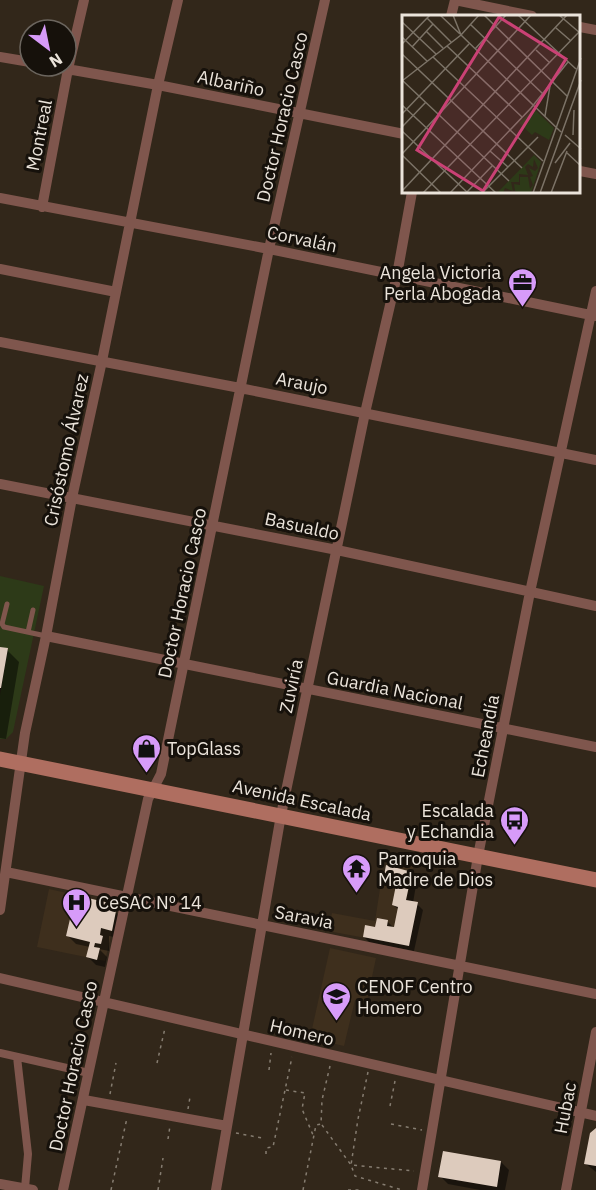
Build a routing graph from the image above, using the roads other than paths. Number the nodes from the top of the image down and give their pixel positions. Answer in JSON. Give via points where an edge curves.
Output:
{"nodes":[{"id":1,"x":84,"y":0,"type":"edge"},
{"id":2,"x":178,"y":0,"type":"edge"},
{"id":3,"x":325,"y":0,"type":"edge"},
{"id":4,"x":455,"y":0,"type":"edge"},
{"id":5,"x":451,"y":15,"type":"edge"},
{"id":6,"x":527,"y":15,"type":"edge"},
{"id":7,"x":78,"y":26,"type":"edge"},
{"id":8,"x":581,"y":27,"type":"edge"},
{"id":9,"x":596,"y":30,"type":"edge"},
{"id":10,"x":0,"y":57,"type":"edge"},
{"id":11,"x":18,"y":60,"type":"edge"},
{"id":12,"x":78,"y":71,"type":"edge"},
{"id":13,"x":66,"y":78,"type":"edge"},
{"id":14,"x":158,"y":85,"type":"junction"},
{"id":15,"x":299,"y":114,"type":"junction"},
{"id":16,"x":402,"y":134,"type":"edge"},
{"id":17,"x":581,"y":171,"type":"edge"},
{"id":18,"x":596,"y":174,"type":"edge"},
{"id":19,"x":412,"y":194,"type":"edge"},
{"id":20,"x":0,"y":198,"type":"edge"},
{"id":21,"x":42,"y":207,"type":"junction"},
{"id":22,"x":131,"y":223,"type":"junction"},
{"id":23,"x":269,"y":249,"type":"junction"},
{"id":24,"x":0,"y":269,"type":"edge"},
{"id":25,"x":397,"y":275,"type":"junction"},
{"id":26,"x":596,"y":291,"type":"edge"},
{"id":27,"x":116,"y":292,"type":"junction"},
{"id":28,"x":594,"y":316,"type":"edge"},
{"id":29,"x":0,"y":342,"type":"edge"},
{"id":30,"x":102,"y":361,"type":"junction"},
{"id":31,"x":240,"y":388,"type":"junction"},
{"id":32,"x":365,"y":413,"type":"junction"},
{"id":33,"x":561,"y":453,"type":"junction"},
{"id":34,"x":596,"y":460,"type":"edge"},
{"id":35,"x":0,"y":484,"type":"edge"},
{"id":36,"x":72,"y":498,"type":"junction"},
{"id":37,"x":212,"y":524,"type":"junction"},
{"id":38,"x":337,"y":550,"type":"junction"},
{"id":39,"x":530,"y":592,"type":"junction"},
{"id":40,"x":7,"y":604,"type":"dead end"},
{"id":41,"x":596,"y":606,"type":"edge"},
{"id":42,"x":33,"y":610,"type":"dead end"},
{"id":43,"x":28,"y":632,"type":"junction"},
{"id":44,"x":46,"y":636,"type":"junction"},
{"id":45,"x":184,"y":664,"type":"junction"},
{"id":46,"x":306,"y":690,"type":"junction"},
{"id":47,"x":504,"y":728,"type":"junction"},
{"id":48,"x":596,"y":747,"type":"edge"},
{"id":49,"x":0,"y":759,"type":"edge"},
{"id":50,"x":20,"y":763,"type":"junction"},
{"id":51,"x":153,"y":789,"type":"junction"},
{"id":52,"x":281,"y":815,"type":"junction"},
{"id":53,"x":478,"y":856,"type":"junction"},
{"id":54,"x":6,"y":872,"type":"junction"},
{"id":55,"x":596,"y":880,"type":"edge"},
{"id":56,"x":127,"y":897,"type":"junction"},
{"id":57,"x":0,"y":910,"type":"edge"},
{"id":58,"x":262,"y":925,"type":"junction"},
{"id":59,"x":459,"y":965,"type":"junction"},
{"id":60,"x":0,"y":978,"type":"edge"},
{"id":61,"x":596,"y":994,"type":"edge"},
{"id":62,"x":103,"y":1004,"type":"junction"},
{"id":63,"x":596,"y":1032,"type":"edge"},
{"id":64,"x":244,"y":1036,"type":"junction"},
{"id":65,"x":0,"y":1053,"type":"edge"},
{"id":66,"x":17,"y":1057,"type":"junction"},
{"id":67,"x":90,"y":1073,"type":"junction"},
{"id":68,"x":440,"y":1081,"type":"junction"},
{"id":69,"x":84,"y":1100,"type":"junction"},
{"id":70,"x":580,"y":1113,"type":"junction"},
{"id":71,"x":596,"y":1116,"type":"edge"},
{"id":72,"x":227,"y":1128,"type":"junction"},
{"id":73,"x":0,"y":1184,"type":"edge"},
{"id":74,"x":29,"y":1189,"type":"edge"},
{"id":75,"x":63,"y":1190,"type":"edge"},
{"id":76,"x":216,"y":1190,"type":"edge"},
{"id":77,"x":422,"y":1190,"type":"edge"},
{"id":78,"x":566,"y":1190,"type":"edge"}],
"edges":[{"from":1,"to":7,"type":"street","name":"Montreal"},
{"from":2,"to":14,"type":"street","name":"Crisóstomo Álvarez"},
{"from":3,"to":15,"type":"street","name":"Doctor Horacio Casco"},
{"from":4,"to":5,"type":"street"},
{"from":4,"to":6,"type":"street"},
{"from":8,"to":9,"type":"street"},
{"from":10,"to":11,"type":"street"},
{"from":12,"to":14,"type":"street","name":"Albariño"},
{"from":13,"to":21,"type":"street","name":"Montreal"},
{"from":14,"to":15,"type":"street","name":"Albariño"},
{"from":14,"to":22,"type":"street","name":"Crisóstomo Álvarez"},
{"from":15,"to":16,"type":"street","name":"Albariño"},
{"from":15,"to":23,"type":"street","name":"Doctor Horacio Casco"},
{"from":17,"to":18,"type":"street"},
{"from":19,"to":25,"type":"street","name":"Zuviría"},
{"from":20,"to":21,"type":"street","name":"Corvalán"},
{"from":21,"to":22,"type":"street","name":"Corvalán"},
{"from":22,"to":23,"type":"street","name":"Corvalán"},
{"from":22,"to":27,"type":"street","name":"Crisóstomo Álvarez"},
{"from":23,"to":25,"type":"street","name":"Corvalán"},
{"from":23,"to":31,"type":"street","name":"Doctor Horacio Casco"},
{"from":24,"to":27,"type":"street"},
{"from":25,"to":28,"type":"street","name":"Corvalán"},
{"from":25,"to":32,"type":"street","name":"Zuviría"},
{"from":26,"to":28,"type":"street","name":"Echeandía"},
{"from":27,"to":30,"type":"street","name":"Crisóstomo Álvarez"},
{"from":28,"to":33,"type":"street","name":"Echeandía"},
{"from":29,"to":30,"type":"street","name":"Araujo"},
{"from":30,"to":31,"type":"street","name":"Araujo"},
{"from":30,"to":36,"type":"street","name":"Crisóstomo Álvarez"},
{"from":31,"to":32,"type":"street","name":"Araujo"},
{"from":31,"to":37,"type":"street","name":"Doctor Horacio Casco"},
{"from":32,"to":33,"type":"street","name":"Araujo"},
{"from":32,"to":38,"type":"street","name":"Zuviría"},
{"from":33,"to":34,"type":"street","name":"Araujo"},
{"from":33,"to":39,"type":"street","name":"Echeandía"},
{"from":35,"to":36,"type":"street","name":"Basualdo"},
{"from":36,"to":37,"type":"street","name":"Basualdo"},
{"from":36,"to":44,"type":"street","name":"Crisóstomo Álvarez"},
{"from":37,"to":38,"type":"street","name":"Basualdo"},
{"from":37,"to":45,"type":"street","name":"Doctor Horacio Casco"},
{"from":38,"to":39,"type":"street","name":"Basualdo"},
{"from":38,"to":46,"type":"street","name":"Zuviría"},
{"from":39,"to":41,"type":"street","name":"Basualdo"},
{"from":39,"to":47,"type":"street","name":"Echeandía"},
{"from":40,"to":43,"type":"lane","via":[[2,626]]},
{"from":42,"to":43,"type":"lane"},
{"from":43,"to":44,"type":"lane"},
{"from":44,"to":45,"type":"street","name":"Guardia Nacional"},
{"from":44,"to":50,"type":"street","name":"Crisóstomo Álvarez"},
{"from":45,"to":46,"type":"street","name":"Guardia Nacional"},
{"from":45,"to":51,"type":"street","name":"Doctor Horacio Casco","via":[[161,774]]},
{"from":46,"to":47,"type":"street","name":"Guardia Nacional"},
{"from":46,"to":52,"type":"street","name":"Zuviría"},
{"from":47,"to":48,"type":"street","name":"Guardia Nacional"},
{"from":47,"to":53,"type":"street","name":"Echeandía"},
{"from":49,"to":50,"type":"main road","name":"Avenida Escalada"},
{"from":50,"to":51,"type":"main road","name":"Avenida Escalada"},
{"from":50,"to":54,"type":"street","name":"Crisóstomo Álvarez"},
{"from":51,"to":52,"type":"main road","name":"Avenida Escalada"},
{"from":51,"to":56,"type":"street","name":"Doctor Horacio Casco"},
{"from":52,"to":53,"type":"main road","name":"Avenida Escalada"},
{"from":52,"to":58,"type":"street","name":"Zuviría"},
{"from":53,"to":55,"type":"main road","name":"Avenida Escalada"},
{"from":53,"to":59,"type":"street","name":"Echeandía"},
{"from":54,"to":56,"type":"street","name":"Saravia"},
{"from":54,"to":57,"type":"street","name":"Crisóstomo Álvarez"},
{"from":56,"to":58,"type":"street","name":"Saravia"},
{"from":56,"to":62,"type":"street","name":"Doctor Horacio Casco"},
{"from":58,"to":59,"type":"street","name":"Saravia"},
{"from":58,"to":64,"type":"street","name":"Zuviría"},
{"from":59,"to":61,"type":"street","name":"Saravia"},
{"from":59,"to":68,"type":"street","name":"Echeandía"},
{"from":60,"to":62,"type":"street","name":"Homero"},
{"from":62,"to":64,"type":"street","name":"Homero"},
{"from":62,"to":67,"type":"street","name":"Doctor Horacio Casco"},
{"from":63,"to":70,"type":"street","name":"Hubac"},
{"from":64,"to":68,"type":"street","name":"Homero"},
{"from":64,"to":72,"type":"street","name":"Zuviría"},
{"from":65,"to":66,"type":"street"},
{"from":66,"to":67,"type":"street"},
{"from":66,"to":74,"type":"street"},
{"from":67,"to":69,"type":"street","name":"Doctor Horacio Casco"},
{"from":68,"to":70,"type":"street","name":"Homero"},
{"from":68,"to":77,"type":"street","name":"Echeandía"},
{"from":69,"to":72,"type":"street"},
{"from":69,"to":75,"type":"street","name":"Doctor Horacio Casco"},
{"from":70,"to":71,"type":"street","name":"Homero"},
{"from":70,"to":78,"type":"street","name":"Hubac"},
{"from":72,"to":76,"type":"street","name":"Zuviría"},
{"from":73,"to":74,"type":"street"}]}
